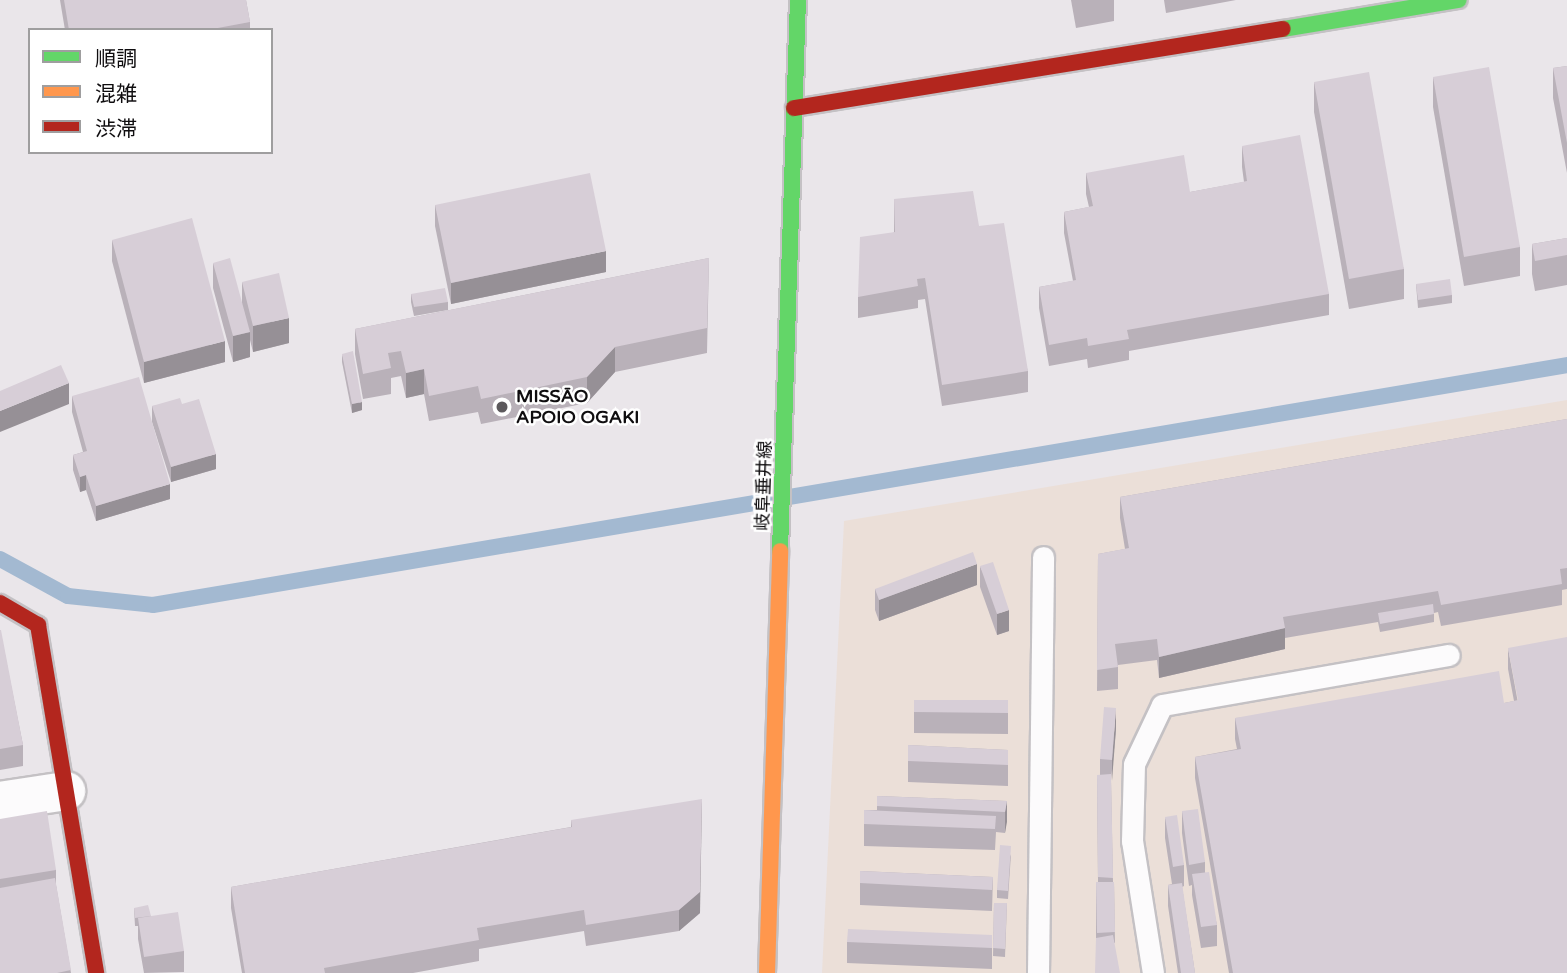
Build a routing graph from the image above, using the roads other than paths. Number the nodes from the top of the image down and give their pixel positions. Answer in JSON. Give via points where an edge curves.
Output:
{"nodes":[{"id":1,"x":799,"y":0,"type":"edge"},
{"id":2,"x":1459,"y":0,"type":"edge"},
{"id":3,"x":794,"y":108,"type":"junction"},
{"id":4,"x":1043,"y":556,"type":"dead end"},
{"id":5,"x":0,"y":603,"type":"edge"},
{"id":6,"x":1449,"y":655,"type":"dead end"},
{"id":7,"x":65,"y":790,"type":"junction"},
{"id":8,"x":0,"y":801,"type":"edge"},
{"id":9,"x":96,"y":973,"type":"edge"},
{"id":10,"x":767,"y":973,"type":"edge"},
{"id":11,"x":1038,"y":973,"type":"edge"},
{"id":12,"x":1153,"y":973,"type":"edge"}],
"edges":[{"from":1,"to":3,"type":"street","name":"岐阜垂井線"},
{"from":2,"to":3,"type":"street"},
{"from":3,"to":10,"type":"street","name":"岐阜垂井線"},
{"from":4,"to":11,"type":"lane"},
{"from":5,"to":7,"type":"street","via":[[38,625]]},
{"from":6,"to":12,"type":"lane","via":[[1162,705],[1134,764],[1132,841]]},
{"from":7,"to":8,"type":"street"},
{"from":7,"to":9,"type":"street"}]}
